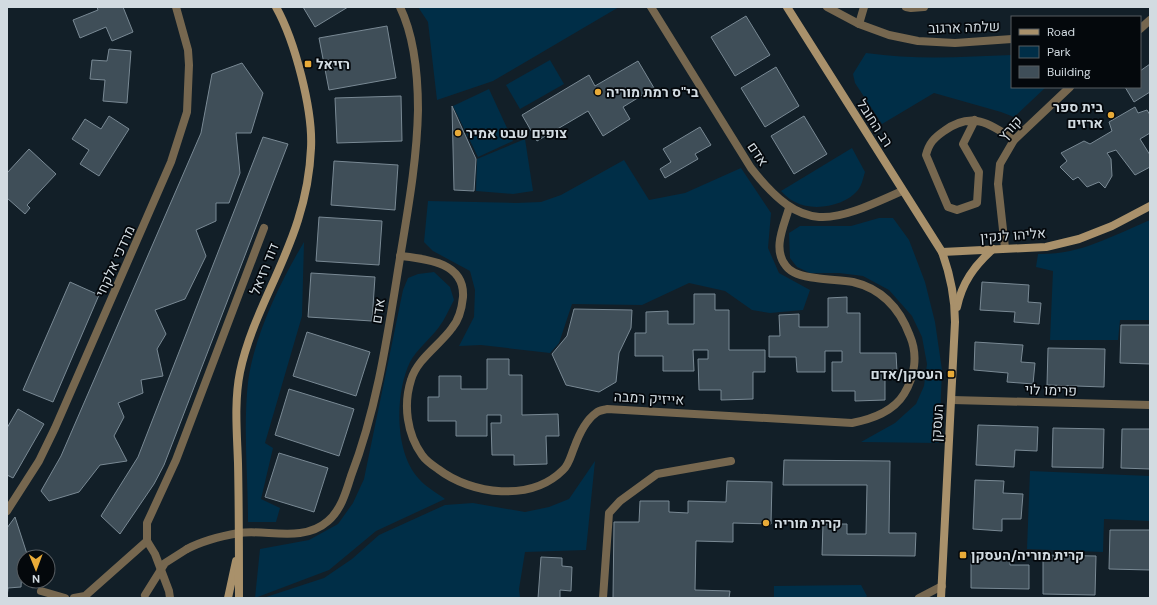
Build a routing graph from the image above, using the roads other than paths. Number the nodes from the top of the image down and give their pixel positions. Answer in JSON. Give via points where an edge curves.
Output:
{"nodes":[{"id":1,"x":176,"y":7,"type":"edge"},
{"id":2,"x":276,"y":7,"type":"edge"},
{"id":3,"x":400,"y":7,"type":"edge"},
{"id":4,"x":651,"y":7,"type":"edge"},
{"id":5,"x":787,"y":7,"type":"edge"},
{"id":6,"x":827,"y":7,"type":"edge"},
{"id":7,"x":864,"y":7,"type":"edge"},
{"id":8,"x":906,"y":7,"type":"edge"},
{"id":9,"x":924,"y":7,"type":"edge"},
{"id":10,"x":1150,"y":20,"type":"edge"},
{"id":11,"x":859,"y":24,"type":"junction"},
{"id":12,"x":1141,"y":28,"type":"edge"},
{"id":13,"x":1011,"y":39,"type":"edge"},
{"id":14,"x":1069,"y":88,"type":"edge"},
{"id":15,"x":975,"y":120,"type":"junction"},
{"id":16,"x":1014,"y":140,"type":"junction"},
{"id":17,"x":902,"y":191,"type":"junction"},
{"id":18,"x":1150,"y":206,"type":"edge"},
{"id":19,"x":790,"y":208,"type":"junction"},
{"id":20,"x":264,"y":228,"type":"dead end"},
{"id":21,"x":1005,"y":248,"type":"junction"},
{"id":22,"x":992,"y":250,"type":"junction"},
{"id":23,"x":942,"y":252,"type":"junction"},
{"id":24,"x":400,"y":256,"type":"junction"},
{"id":25,"x":955,"y":322,"type":"junction"},
{"id":26,"x":952,"y":400,"type":"junction"},
{"id":27,"x":1150,"y":405,"type":"edge"},
{"id":28,"x":731,"y":461,"type":"dead end"},
{"id":29,"x":7,"y":511,"type":"edge"},
{"id":30,"x":240,"y":533,"type":"junction"},
{"id":31,"x":147,"y":541,"type":"junction"},
{"id":32,"x":240,"y":545,"type":"junction"},
{"id":33,"x":942,"y":586,"type":"junction"},
{"id":34,"x":41,"y":591,"type":"dead end"},
{"id":35,"x":144,"y":597,"type":"edge"},
{"id":36,"x":65,"y":598,"type":"edge"},
{"id":37,"x":74,"y":598,"type":"edge"},
{"id":38,"x":170,"y":598,"type":"edge"},
{"id":39,"x":228,"y":598,"type":"edge"},
{"id":40,"x":239,"y":598,"type":"edge"},
{"id":41,"x":603,"y":598,"type":"edge"},
{"id":42,"x":919,"y":598,"type":"edge"},
{"id":43,"x":941,"y":598,"type":"edge"}],
"edges":[{"from":1,"to":29,"type":"street","name":"מרדכי אלקחי","via":[[186,38],[189,65],[187,112],[173,155],[55,428],[39,461]]},
{"from":2,"to":30,"type":"street","name":"דוד רזיאל","via":[[285,22],[299,71],[308,109],[312,148],[298,221],[246,348],[240,371],[237,408]]},
{"from":3,"to":24,"type":"street","name":"אדם","via":[[408,24],[412,43],[418,87],[418,110],[411,190]]},
{"from":4,"to":19,"type":"street","name":"אדם","via":[[751,168],[766,187]]},
{"from":5,"to":17,"type":"street","name":"רב החובל"},
{"from":6,"to":11,"type":"street","name":"שלמה ארגוב"},
{"from":7,"to":11,"type":"street"},
{"from":8,"to":9,"type":"street"},
{"from":10,"to":12,"type":"street"},
{"from":11,"to":13,"type":"street","name":"שלמה ארגוב","via":[[888,35],[918,41],[955,43]]},
{"from":14,"to":16,"type":"street","name":"קורץ"},
{"from":15,"to":15,"type":"street","via":[[961,120],[945,130],[930,142],[926,155],[948,207],[957,210],[977,203],[979,172],[963,144]]},
{"from":15,"to":16,"type":"street","via":[[993,125]]},
{"from":16,"to":21,"type":"street","name":"קורץ","via":[[1000,164],[998,184]]},
{"from":17,"to":19,"type":"street","name":"אדם","via":[[838,216],[806,215]]},
{"from":17,"to":23,"type":"street","name":"רב החובל"},
{"from":18,"to":21,"type":"street","name":"אליהו לנקין","via":[[1112,226],[1079,239],[1046,247]]},
{"from":19,"to":24,"type":"street","name":"אייזיק רמבה","via":[[779,244],[780,254],[786,266],[795,273],[808,277],[865,286],[879,293],[901,314],[912,341],[915,360],[909,386],[902,398],[880,415],[852,423],[608,409],[597,412],[589,421],[565,468],[555,478],[541,486],[524,490],[480,488],[460,482],[423,457],[416,446],[407,412],[411,379],[422,360],[453,328],[462,305],[463,292],[461,281],[446,266],[432,260]]},
{"from":20,"to":31,"type":"street","via":[[176,460],[148,523]]},
{"from":21,"to":22,"type":"street","name":"אליהו לנקין"},
{"from":22,"to":23,"type":"street","name":"אליהו לנקין"},
{"from":22,"to":25,"type":"street","via":[[978,262],[963,287]]},
{"from":23,"to":25,"type":"street","name":"העסקן","via":[[950,278]]},
{"from":24,"to":30,"type":"street","name":"אדם","via":[[385,352],[374,400],[357,461],[337,511],[327,522],[296,534]]},
{"from":25,"to":26,"type":"street","name":"העסקן"},
{"from":26,"to":27,"type":"street","name":"פרימו לוי"},
{"from":26,"to":33,"type":"street","name":"העסקן"},
{"from":28,"to":41,"type":"street","via":[[657,474],[609,512]]},
{"from":30,"to":32,"type":"street","name":"דוד רזיאל"},
{"from":30,"to":35,"type":"street","bridge":true,"via":[[187,549],[166,563]]},
{"from":31,"to":37,"type":"street","via":[[85,596]]},
{"from":31,"to":38,"type":"street","via":[[155,554]]},
{"from":32,"to":39,"type":"street","name":"דוד רזיאל"},
{"from":32,"to":40,"type":"street","name":"דוד רזיאל"},
{"from":33,"to":42,"type":"street"},
{"from":33,"to":43,"type":"street","name":"העסקן"},
{"from":34,"to":36,"type":"street"}]}
